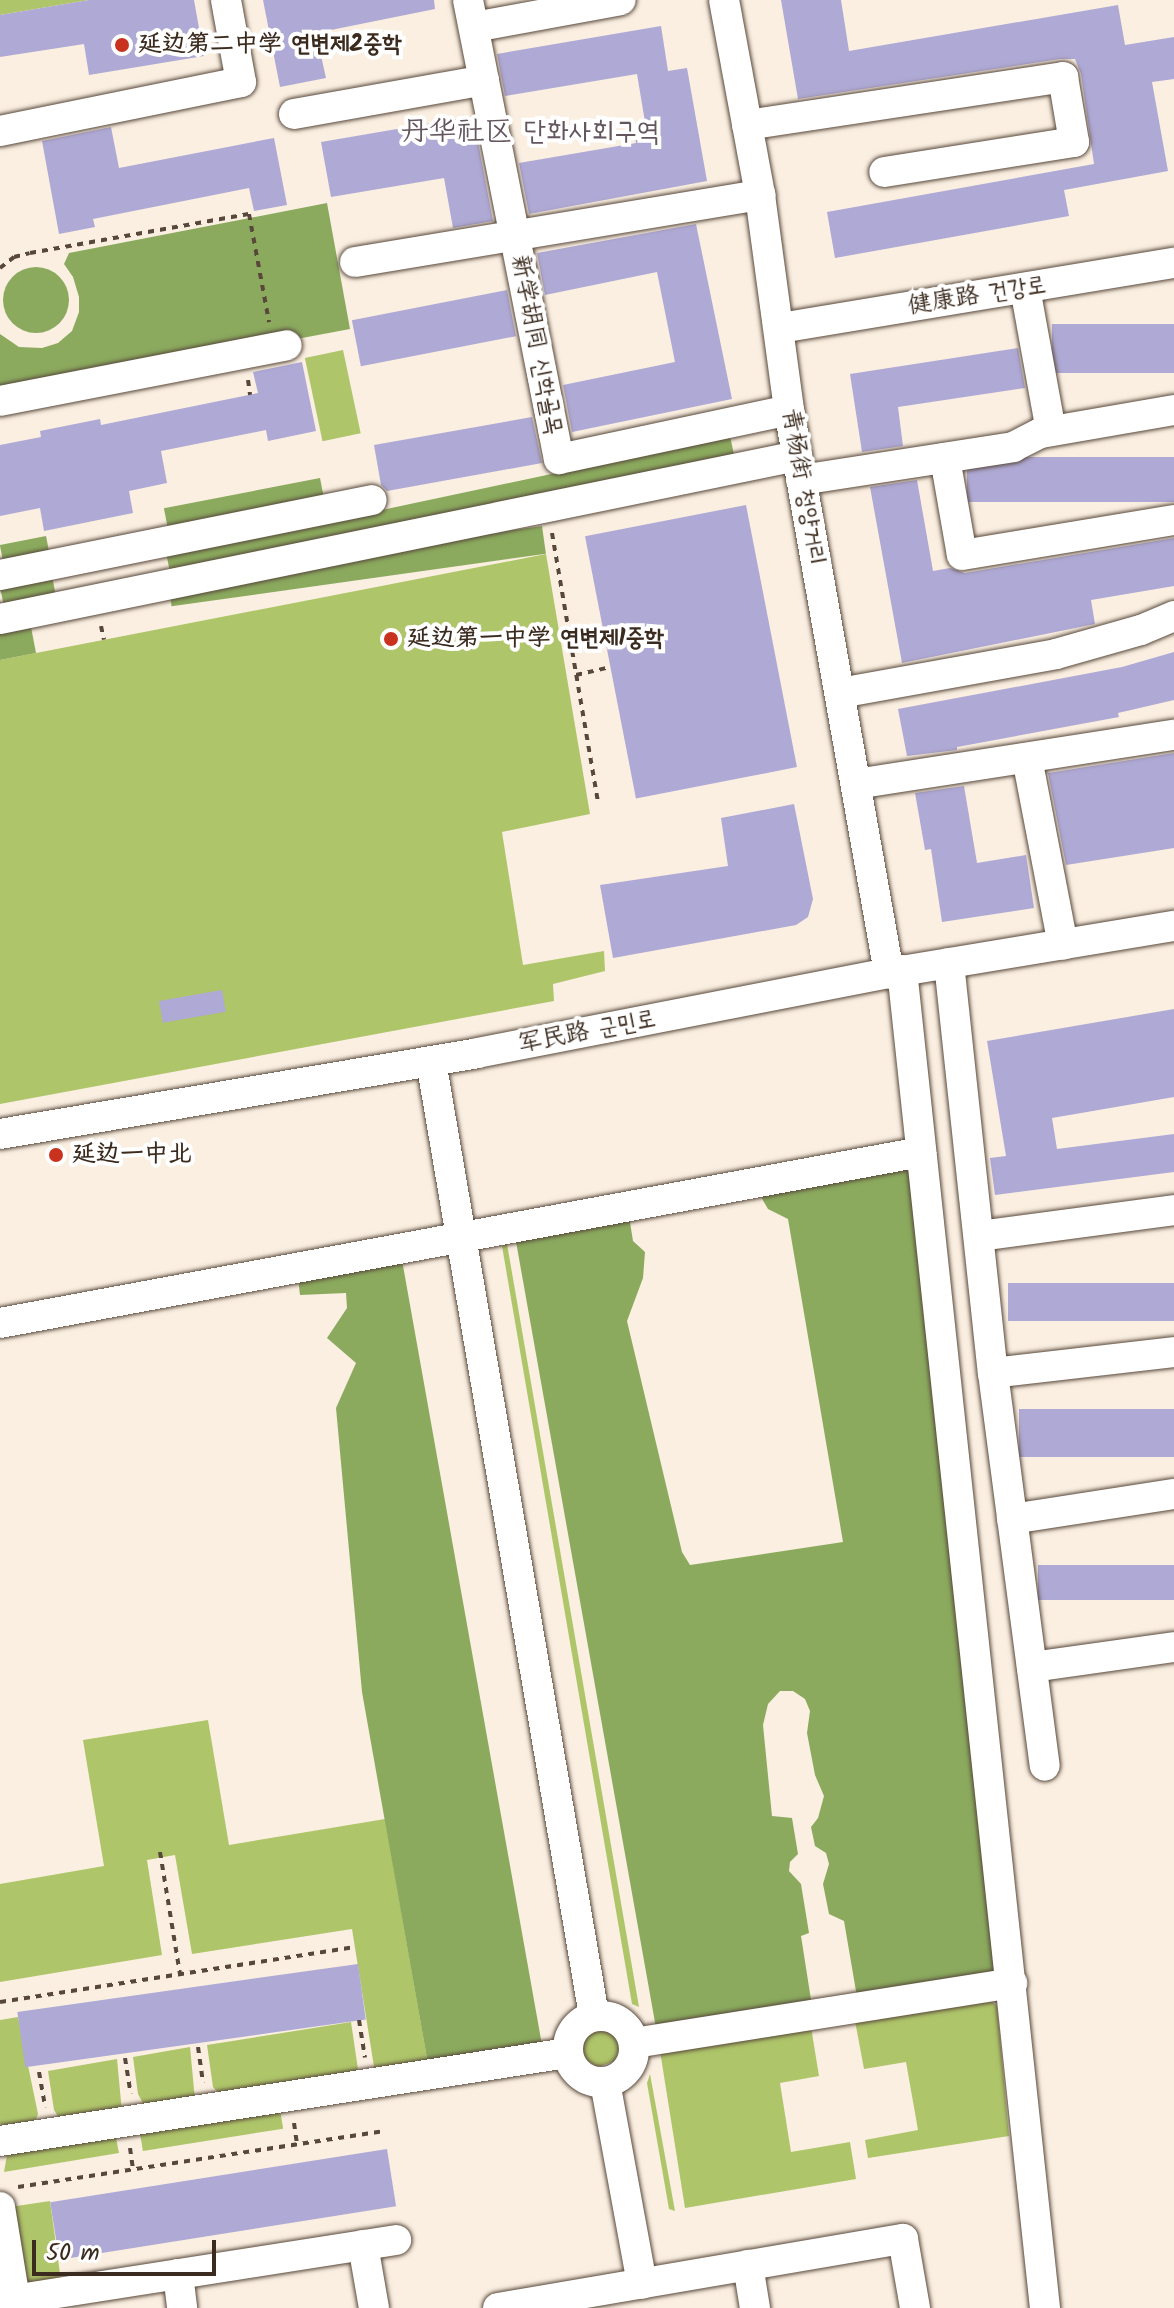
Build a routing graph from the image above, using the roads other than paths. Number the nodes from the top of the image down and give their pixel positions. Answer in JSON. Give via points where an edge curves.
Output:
{"nodes":[{"id":1,"x":226,"y":0,"type":"edge"},
{"id":2,"x":621,"y":0,"type":"edge"},
{"id":3,"x":724,"y":0,"type":"edge"},
{"id":4,"x":471,"y":14,"type":"edge"},
{"id":5,"x":484,"y":80,"type":"junction"},
{"id":6,"x":294,"y":114,"type":"dead end"},
{"id":7,"x":747,"y":125,"type":"junction"},
{"id":8,"x":0,"y":131,"type":"edge"},
{"id":9,"x":884,"y":172,"type":"dead end"},
{"id":10,"x":760,"y":195,"type":"junction"},
{"id":11,"x":515,"y":237,"type":"junction"},
{"id":12,"x":355,"y":262,"type":"dead end"},
{"id":13,"x":1174,"y":263,"type":"edge"},
{"id":14,"x":1025,"y":288,"type":"junction"},
{"id":15,"x":780,"y":328,"type":"junction"},
{"id":16,"x":280,"y":346,"type":"road end"},
{"id":17,"x":0,"y":401,"type":"edge"},
{"id":18,"x":789,"y":410,"type":"junction"},
{"id":19,"x":1174,"y":410,"type":"edge"},
{"id":20,"x":1051,"y":431,"type":"junction"},
{"id":21,"x":945,"y":458,"type":"junction"},
{"id":22,"x":799,"y":468,"type":"junction"},
{"id":23,"x":372,"y":500,"type":"dead end"},
{"id":24,"x":1174,"y":520,"type":"edge"},
{"id":25,"x":0,"y":575,"type":"edge"},
{"id":26,"x":1174,"y":616,"type":"edge"},
{"id":27,"x":0,"y":619,"type":"edge"},
{"id":28,"x":840,"y":693,"type":"junction"},
{"id":29,"x":1174,"y":735,"type":"edge"},
{"id":30,"x":1027,"y":758,"type":"junction"},
{"id":31,"x":856,"y":784,"type":"junction"},
{"id":32,"x":1174,"y":926,"type":"edge"},
{"id":33,"x":1063,"y":945,"type":"junction"},
{"id":34,"x":949,"y":963,"type":"junction"},
{"id":35,"x":896,"y":972,"type":"junction"},
{"id":36,"x":431,"y":1061,"type":"junction"},
{"id":37,"x":0,"y":1134,"type":"edge"},
{"id":38,"x":921,"y":1152,"type":"junction"},
{"id":39,"x":1174,"y":1210,"type":"edge"},
{"id":40,"x":980,"y":1236,"type":"junction"},
{"id":41,"x":461,"y":1237,"type":"junction"},
{"id":42,"x":0,"y":1323,"type":"edge"},
{"id":43,"x":1174,"y":1352,"type":"edge"},
{"id":44,"x":993,"y":1373,"type":"junction"},
{"id":45,"x":1174,"y":1494,"type":"edge"},
{"id":46,"x":1012,"y":1519,"type":"junction"},
{"id":47,"x":1174,"y":1647,"type":"edge"},
{"id":48,"x":1032,"y":1667,"type":"junction"},
{"id":49,"x":1045,"y":1766,"type":"dead end"},
{"id":50,"x":1012,"y":1983,"type":"junction"},
{"id":51,"x":594,"y":2016,"type":"junction"},
{"id":52,"x":634,"y":2043,"type":"junction"},
{"id":53,"x":567,"y":2053,"type":"junction"},
{"id":54,"x":605,"y":2082,"type":"junction"},
{"id":55,"x":0,"y":2141,"type":"edge"},
{"id":56,"x":7,"y":2197,"type":"edge"},
{"id":57,"x":396,"y":2240,"type":"dead end"},
{"id":58,"x":363,"y":2245,"type":"junction"},
{"id":59,"x":748,"y":2265,"type":"junction"},
{"id":60,"x":178,"y":2274,"type":"junction"},
{"id":61,"x":642,"y":2284,"type":"junction"},
{"id":62,"x":8,"y":2301,"type":"edge"},
{"id":63,"x":535,"y":2305,"type":"edge"},
{"id":64,"x":182,"y":2308,"type":"edge"},
{"id":65,"x":374,"y":2308,"type":"edge"},
{"id":66,"x":498,"y":2308,"type":"edge"},
{"id":67,"x":755,"y":2308,"type":"edge"},
{"id":68,"x":915,"y":2308,"type":"edge"},
{"id":69,"x":1045,"y":2308,"type":"edge"}],
"edges":[{"from":1,"to":8,"type":"street","via":[[241,82]]},
{"from":2,"to":4,"type":"street"},
{"from":3,"to":7,"type":"street","name":"青杨街 청양거리"},
{"from":4,"to":5,"type":"street","name":"新学胡同 신학골목"},
{"from":5,"to":6,"type":"street"},
{"from":5,"to":11,"type":"street","name":"新学胡同 신학골목"},
{"from":7,"to":9,"type":"street","via":[[1063,77],[1074,142]]},
{"from":7,"to":10,"type":"street","name":"青杨街 청양거리"},
{"from":10,"to":11,"type":"street"},
{"from":10,"to":15,"type":"street","name":"青杨街 청양거리"},
{"from":11,"to":12,"type":"street"},
{"from":11,"to":18,"type":"street","name":"新学胡同 신학골목","via":[[559,459]]},
{"from":13,"to":14,"type":"street","name":"健康路 건강로"},
{"from":14,"to":15,"type":"street","name":"健康路 건강로"},
{"from":14,"to":20,"type":"street"},
{"from":15,"to":18,"type":"street","name":"青杨街 청양거리"},
{"from":16,"to":17,"type":"street"},
{"from":18,"to":22,"type":"street","name":"青杨街 청양거리"},
{"from":19,"to":20,"type":"street"},
{"from":20,"to":21,"type":"street","via":[[1013,447]]},
{"from":21,"to":22,"type":"street"},
{"from":21,"to":24,"type":"street","via":[[962,555]]},
{"from":22,"to":27,"type":"street","via":[[547,507]]},
{"from":22,"to":28,"type":"street","name":"青杨街 청양거리"},
{"from":23,"to":25,"type":"street"},
{"from":26,"to":28,"type":"street","via":[[1056,654]]},
{"from":28,"to":31,"type":"street","name":"青杨街 청양거리"},
{"from":29,"to":30,"type":"street"},
{"from":30,"to":31,"type":"street"},
{"from":30,"to":33,"type":"street"},
{"from":31,"to":35,"type":"street","name":"青杨街 청양거리"},
{"from":32,"to":33,"type":"street","name":"军民路 군민로"},
{"from":33,"to":34,"type":"street","name":"军民路 군민로"},
{"from":34,"to":35,"type":"street","name":"军民路 군민로"},
{"from":34,"to":40,"type":"street"},
{"from":35,"to":36,"type":"street","name":"军民路 군민로"},
{"from":35,"to":38,"type":"street","name":"青杨街 청양거리"},
{"from":36,"to":37,"type":"street","name":"军民路 군민로"},
{"from":36,"to":41,"type":"street"},
{"from":38,"to":41,"type":"street"},
{"from":38,"to":50,"type":"street","name":"青杨街 청양거리"},
{"from":39,"to":40,"type":"street"},
{"from":40,"to":44,"type":"street"},
{"from":41,"to":42,"type":"street"},
{"from":41,"to":51,"type":"street"},
{"from":43,"to":44,"type":"street"},
{"from":44,"to":46,"type":"street"},
{"from":45,"to":46,"type":"street"},
{"from":46,"to":48,"type":"street"},
{"from":47,"to":48,"type":"street"},
{"from":48,"to":49,"type":"street"},
{"from":50,"to":52,"type":"street"},
{"from":50,"to":69,"type":"street","name":"青杨街 청양거리"},
{"from":51,"to":52,"type":"street","via":[[624,2025]]},
{"from":51,"to":53,"type":"street","via":[[576,2025]]},
{"from":52,"to":54,"type":"street","via":[[631,2064]]},
{"from":53,"to":54,"type":"street","via":[[585,2079]]},
{"from":53,"to":55,"type":"street"},
{"from":54,"to":61,"type":"street"},
{"from":56,"to":62,"type":"street"},
{"from":57,"to":58,"type":"street"},
{"from":58,"to":60,"type":"street"},
{"from":58,"to":65,"type":"street"},
{"from":59,"to":61,"type":"street"},
{"from":59,"to":67,"type":"street"},
{"from":59,"to":68,"type":"street","via":[[903,2239]]},
{"from":60,"to":62,"type":"street"},
{"from":60,"to":64,"type":"street"},
{"from":61,"to":63,"type":"street"},
{"from":63,"to":66,"type":"street"}]}
